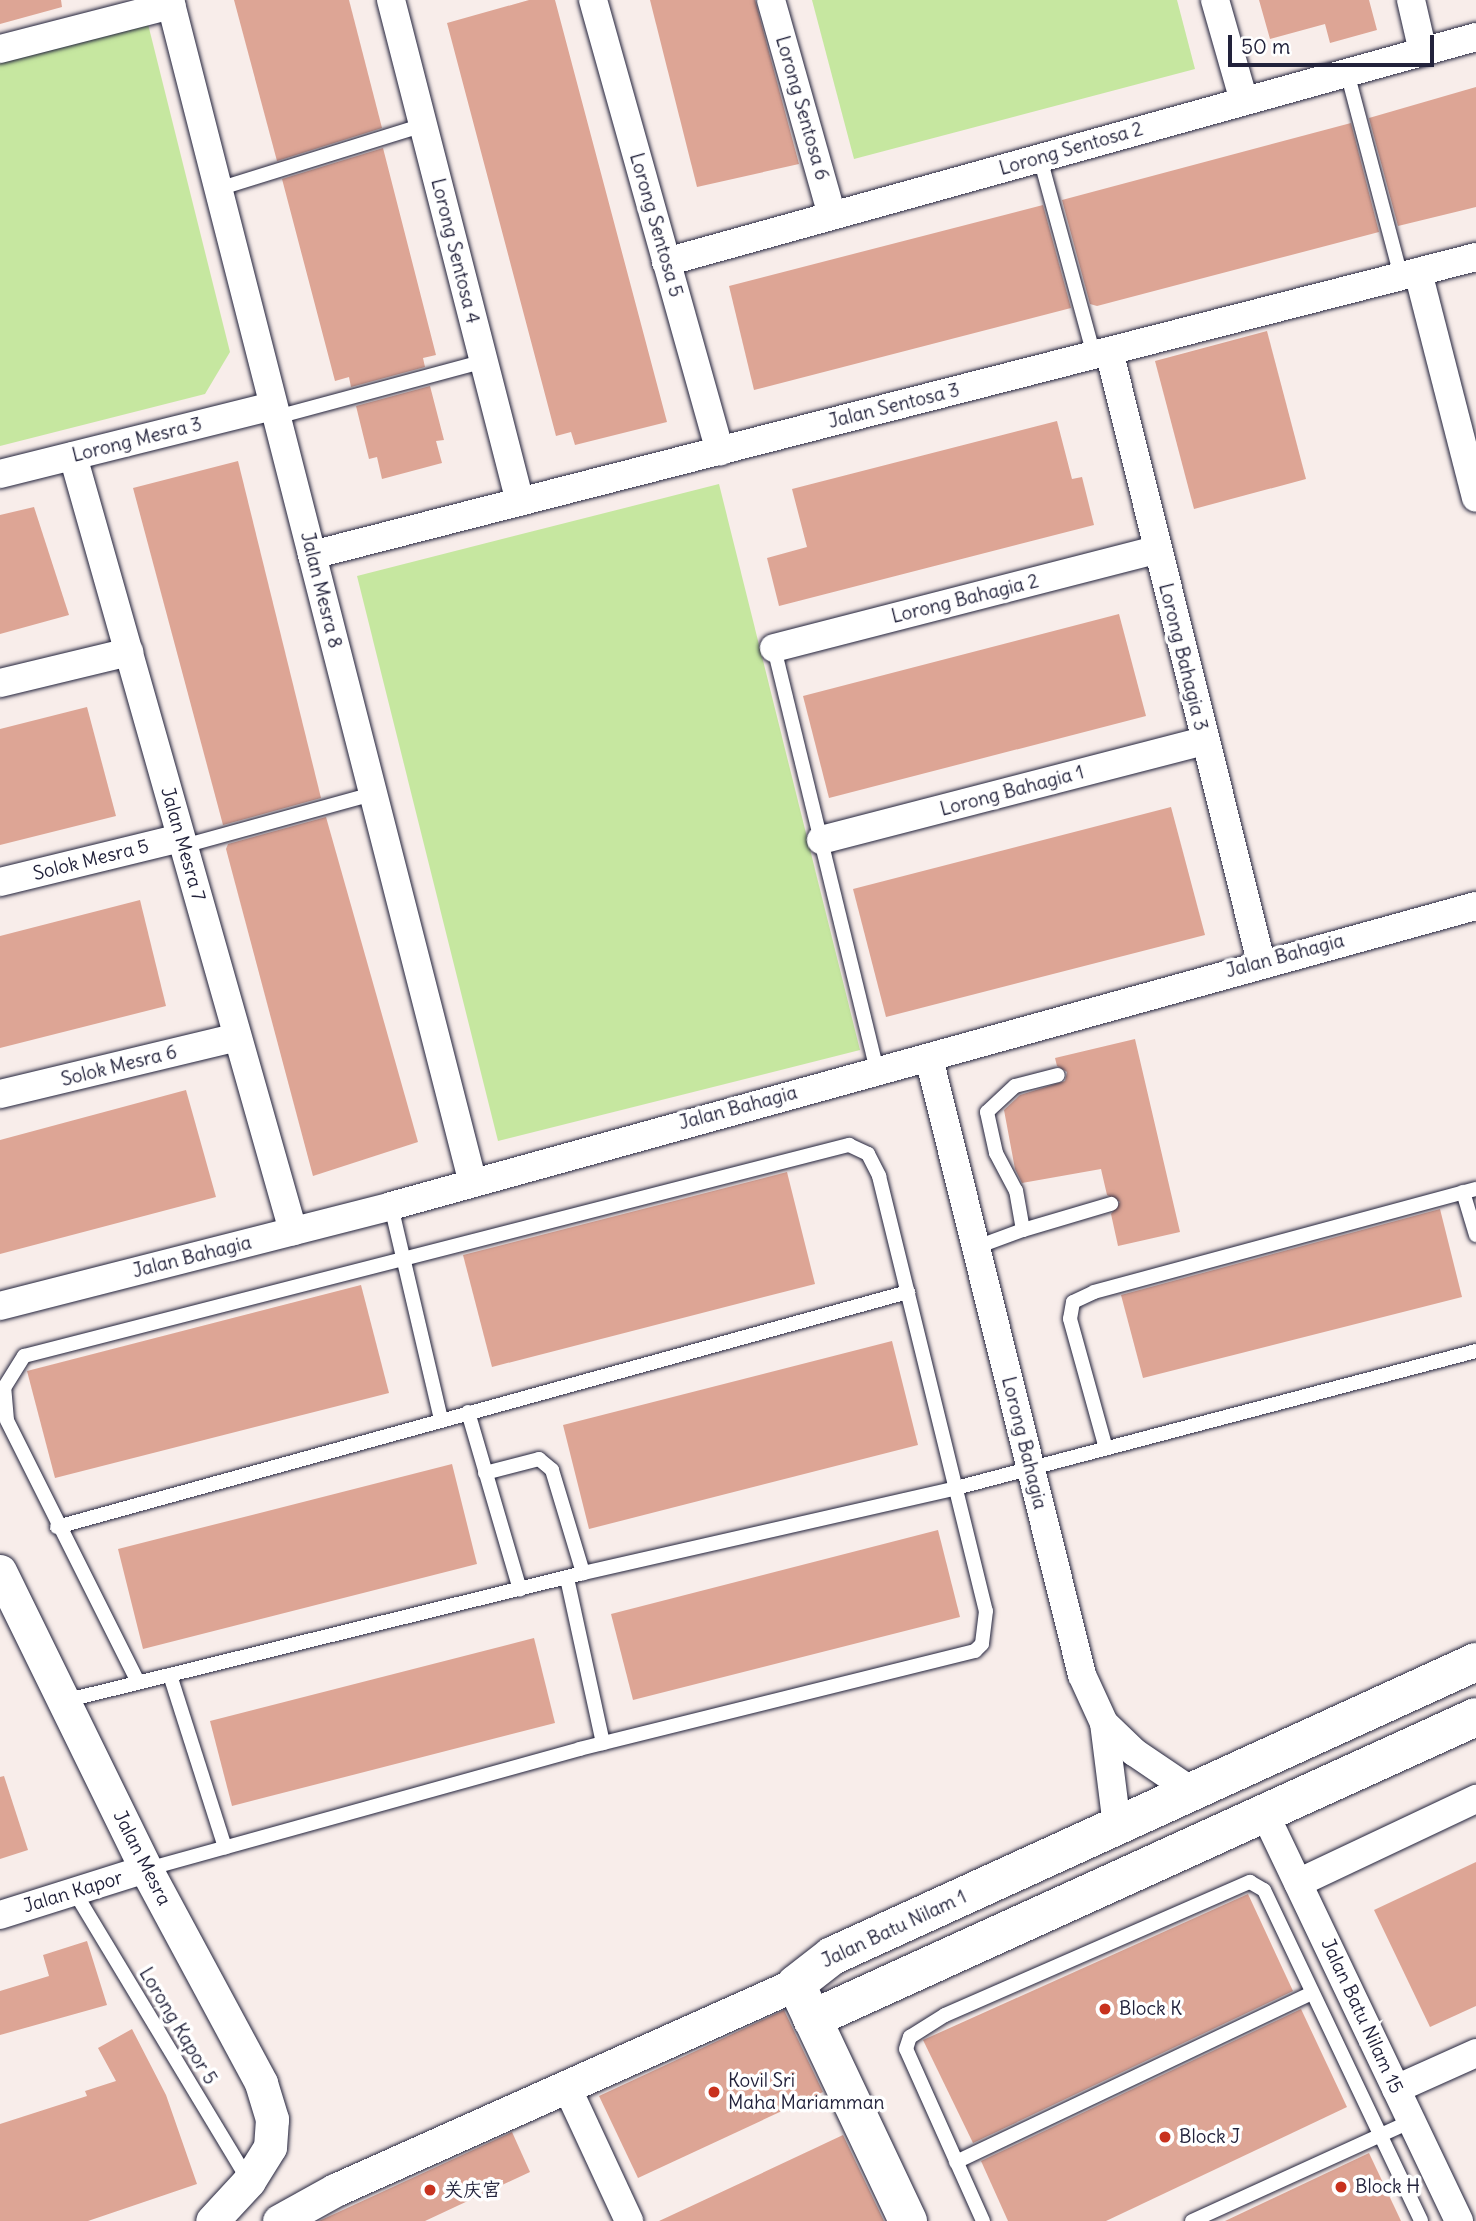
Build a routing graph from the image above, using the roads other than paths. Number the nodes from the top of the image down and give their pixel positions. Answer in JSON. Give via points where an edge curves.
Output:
{"nodes":[{"id":1,"x":391,"y":0,"type":"edge"},
{"id":2,"x":593,"y":0,"type":"edge"},
{"id":3,"x":771,"y":0,"type":"edge"},
{"id":4,"x":1215,"y":0,"type":"edge"},
{"id":5,"x":1410,"y":0,"type":"edge"},
{"id":6,"x":170,"y":3,"type":"edge"},
{"id":7,"x":1476,"y":37,"type":"edge"},
{"id":8,"x":0,"y":49,"type":"edge"},
{"id":9,"x":1423,"y":52,"type":"junction"},
{"id":10,"x":1347,"y":72,"type":"junction"},
{"id":11,"x":1244,"y":101,"type":"junction"},
{"id":12,"x":423,"y":125,"type":"junction"},
{"id":13,"x":1040,"y":158,"type":"junction"},
{"id":14,"x":218,"y":189,"type":"junction"},
{"id":15,"x":832,"y":216,"type":"junction"},
{"id":16,"x":1476,"y":257,"type":"edge"},
{"id":17,"x":666,"y":262,"type":"junction"},
{"id":18,"x":1409,"y":274,"type":"junction"},
{"id":19,"x":1101,"y":353,"type":"junction"},
{"id":20,"x":484,"y":361,"type":"junction"},
{"id":21,"x":275,"y":411,"type":"junction"},
{"id":22,"x":720,"y":451,"type":"junction"},
{"id":23,"x":74,"y":456,"type":"junction"},
{"id":24,"x":0,"y":474,"type":"edge"},
{"id":25,"x":1476,"y":498,"type":"edge"},
{"id":26,"x":520,"y":502,"type":"junction"},
{"id":27,"x":1157,"y":550,"type":"junction"},
{"id":28,"x":312,"y":555,"type":"junction"},
{"id":29,"x":774,"y":648,"type":"joint"},
{"id":30,"x":129,"y":652,"type":"junction"},
{"id":31,"x":0,"y":683,"type":"edge"},
{"id":32,"x":1203,"y":741,"type":"junction"},
{"id":33,"x":373,"y":794,"type":"junction"},
{"id":34,"x":821,"y":840,"type":"junction"},
{"id":35,"x":183,"y":842,"type":"junction"},
{"id":36,"x":0,"y":883,"type":"edge"},
{"id":37,"x":1476,"y":906,"type":"edge"},
{"id":38,"x":1261,"y":962,"type":"junction"},
{"id":39,"x":237,"y":1037,"type":"junction"},
{"id":40,"x":929,"y":1058,"type":"junction"},
{"id":41,"x":877,"y":1070,"type":"junction"},
{"id":42,"x":1058,"y":1075,"type":"dead end"},
{"id":43,"x":0,"y":1094,"type":"edge"},
{"id":44,"x":472,"y":1180,"type":"junction"},
{"id":45,"x":1470,"y":1191,"type":"edge"},
{"id":46,"x":1111,"y":1204,"type":"dead end"},
{"id":47,"x":391,"y":1206,"type":"junction"},
{"id":48,"x":1023,"y":1230,"type":"junction"},
{"id":49,"x":293,"y":1231,"type":"junction"},
{"id":50,"x":1476,"y":1235,"type":"edge"},
{"id":51,"x":974,"y":1248,"type":"junction"},
{"id":52,"x":403,"y":1259,"type":"junction"},
{"id":53,"x":908,"y":1292,"type":"junction"},
{"id":54,"x":0,"y":1306,"type":"edge"},
{"id":55,"x":1476,"y":1351,"type":"edge"},
{"id":56,"x":468,"y":1412,"type":"junction"},
{"id":57,"x":441,"y":1419,"type":"junction"},
{"id":58,"x":1105,"y":1445,"type":"junction"},
{"id":59,"x":1031,"y":1469,"type":"junction"},
{"id":60,"x":485,"y":1473,"type":"junction"},
{"id":61,"x":956,"y":1489,"type":"junction"},
{"id":62,"x":57,"y":1527,"type":"junction"},
{"id":63,"x":0,"y":1571,"type":"edge"},
{"id":64,"x":583,"y":1573,"type":"junction"},
{"id":65,"x":567,"y":1578,"type":"junction"},
{"id":66,"x":520,"y":1590,"type":"junction"},
{"id":67,"x":1476,"y":1662,"type":"edge"},
{"id":68,"x":170,"y":1675,"type":"junction"},
{"id":69,"x":138,"y":1682,"type":"junction"},
{"id":70,"x":64,"y":1701,"type":"junction"},
{"id":71,"x":1476,"y":1717,"type":"edge"},
{"id":72,"x":1104,"y":1723,"type":"junction"},
{"id":73,"x":603,"y":1743,"type":"junction"},
{"id":74,"x":1193,"y":1792,"type":"junction"},
{"id":75,"x":1476,"y":1799,"type":"edge"},
{"id":76,"x":1264,"y":1812,"type":"junction"},
{"id":77,"x":1117,"y":1826,"type":"junction"},
{"id":78,"x":225,"y":1847,"type":"junction"},
{"id":79,"x":146,"y":1869,"type":"junction"},
{"id":80,"x":1298,"y":1883,"type":"junction"},
{"id":81,"x":74,"y":1891,"type":"junction"},
{"id":82,"x":0,"y":1915,"type":"edge"},
{"id":83,"x":796,"y":1984,"type":"junction"},
{"id":84,"x":1311,"y":1993,"type":"junction"},
{"id":85,"x":813,"y":2019,"type":"junction"},
{"id":86,"x":1476,"y":2053,"type":"edge"},
{"id":87,"x":566,"y":2085,"type":"junction"},
{"id":88,"x":1396,"y":2089,"type":"junction"},
{"id":89,"x":1411,"y":2121,"type":"junction"},
{"id":90,"x":1382,"y":2134,"type":"junction"},
{"id":91,"x":956,"y":2162,"type":"junction"},
{"id":92,"x":248,"y":2181,"type":"junction"},
{"id":93,"x":212,"y":2221,"type":"edge"},
{"id":94,"x":279,"y":2221,"type":"edge"},
{"id":95,"x":629,"y":2221,"type":"edge"},
{"id":96,"x":908,"y":2221,"type":"edge"},
{"id":97,"x":983,"y":2221,"type":"edge"},
{"id":98,"x":1192,"y":2221,"type":"edge"},
{"id":99,"x":1421,"y":2221,"type":"edge"},
{"id":100,"x":1459,"y":2221,"type":"edge"}],
"edges":[{"from":1,"to":12,"type":"street","name":"Lorong Sentosa 4"},
{"from":2,"to":17,"type":"street","name":"Lorong Sentosa 5"},
{"from":3,"to":15,"type":"street","name":"Lorong Sentosa 6"},
{"from":4,"to":11,"type":"street"},
{"from":5,"to":9,"type":"street"},
{"from":6,"to":8,"type":"street"},
{"from":6,"to":14,"type":"street","name":"Jalan Mesra 8"},
{"from":7,"to":9,"type":"street","name":"Lorong Sentosa 2"},
{"from":9,"to":10,"type":"street","name":"Lorong Sentosa 2"},
{"from":10,"to":11,"type":"street","name":"Lorong Sentosa 2"},
{"from":10,"to":18,"type":"lane"},
{"from":11,"to":13,"type":"street","name":"Lorong Sentosa 2"},
{"from":12,"to":14,"type":"lane"},
{"from":12,"to":20,"type":"street","name":"Lorong Sentosa 4"},
{"from":13,"to":15,"type":"street","name":"Lorong Sentosa 2"},
{"from":13,"to":19,"type":"lane"},
{"from":14,"to":21,"type":"street","name":"Jalan Mesra 8"},
{"from":15,"to":17,"type":"street","name":"Lorong Sentosa 2"},
{"from":16,"to":18,"type":"street","name":"Jalan Sentosa 3"},
{"from":17,"to":22,"type":"street","name":"Lorong Sentosa 5"},
{"from":18,"to":19,"type":"street","name":"Jalan Sentosa 3"},
{"from":18,"to":25,"type":"street"},
{"from":19,"to":22,"type":"street","name":"Jalan Sentosa 3"},
{"from":19,"to":27,"type":"street","name":"Lorong Bahagia 3"},
{"from":20,"to":21,"type":"lane"},
{"from":20,"to":26,"type":"street","name":"Lorong Sentosa 4"},
{"from":21,"to":23,"type":"street","name":"Lorong Mesra 3"},
{"from":21,"to":28,"type":"street","name":"Jalan Mesra 8"},
{"from":22,"to":26,"type":"street","name":"Jalan Sentosa 3"},
{"from":23,"to":24,"type":"street","name":"Lorong Mesra 3"},
{"from":23,"to":30,"type":"street","name":"Jalan Mesra 7"},
{"from":26,"to":28,"type":"street","name":"Jalan Sentosa 3"},
{"from":27,"to":29,"type":"street","name":"Lorong Bahagia 2"},
{"from":27,"to":32,"type":"street","name":"Lorong Bahagia 3"},
{"from":28,"to":33,"type":"street","name":"Jalan Mesra 8"},
{"from":29,"to":34,"type":"lane"},
{"from":30,"to":31,"type":"street"},
{"from":30,"to":35,"type":"street","name":"Jalan Mesra 7"},
{"from":32,"to":34,"type":"street","name":"Lorong Bahagia 1"},
{"from":32,"to":38,"type":"street","name":"Lorong Bahagia 3"},
{"from":33,"to":35,"type":"lane"},
{"from":33,"to":44,"type":"street","name":"Jalan Mesra 8"},
{"from":34,"to":41,"type":"lane"},
{"from":35,"to":36,"type":"street","name":"Solok Mesra 5"},
{"from":35,"to":39,"type":"street","name":"Jalan Mesra 7"},
{"from":37,"to":38,"type":"street","name":"Jalan Bahagia"},
{"from":38,"to":40,"type":"street","name":"Jalan Bahagia"},
{"from":39,"to":43,"type":"street","name":"Solok Mesra 6"},
{"from":39,"to":49,"type":"street","name":"Jalan Mesra 7"},
{"from":40,"to":41,"type":"street","name":"Jalan Bahagia"},
{"from":40,"to":51,"type":"street","name":"Lorong Bahagia"},
{"from":41,"to":44,"type":"street","name":"Jalan Bahagia"},
{"from":42,"to":48,"type":"lane","via":[[1014,1086],[987,1112],[996,1153],[1016,1191]]},
{"from":44,"to":47,"type":"street","name":"Jalan Bahagia"},
{"from":45,"to":50,"type":"lane"},
{"from":45,"to":58,"type":"lane","via":[[1094,1292],[1073,1302],[1070,1320]]},
{"from":46,"to":48,"type":"lane"},
{"from":47,"to":49,"type":"street","name":"Jalan Bahagia"},
{"from":47,"to":52,"type":"lane"},
{"from":48,"to":51,"type":"lane"},
{"from":49,"to":54,"type":"street","name":"Jalan Bahagia"},
{"from":51,"to":59,"type":"street","name":"Lorong Bahagia"},
{"from":52,"to":53,"type":"lane","via":[[849,1145],[868,1154],[879,1175]]},
{"from":52,"to":57,"type":"lane"},
{"from":52,"to":62,"type":"lane","via":[[24,1356],[4,1388],[7,1420]]},
{"from":53,"to":56,"type":"lane"},
{"from":53,"to":61,"type":"lane"},
{"from":55,"to":58,"type":"lane"},
{"from":56,"to":57,"type":"lane"},
{"from":56,"to":60,"type":"lane"},
{"from":57,"to":62,"type":"lane"},
{"from":58,"to":59,"type":"lane"},
{"from":59,"to":61,"type":"lane"},
{"from":59,"to":72,"type":"street","name":"Lorong Bahagia","via":[[1083,1675]]},
{"from":60,"to":64,"type":"lane","via":[[539,1459],[552,1470]]},
{"from":60,"to":66,"type":"lane"},
{"from":61,"to":64,"type":"lane"},
{"from":61,"to":73,"type":"lane","via":[[986,1611],[986,1635],[975,1651]]},
{"from":62,"to":69,"type":"lane"},
{"from":63,"to":70,"type":"street","name":"Jalan Mesra"},
{"from":64,"to":65,"type":"lane"},
{"from":65,"to":66,"type":"lane"},
{"from":65,"to":73,"type":"lane"},
{"from":66,"to":68,"type":"lane"},
{"from":67,"to":74,"type":"main road","name":"Jalan Batu Nilam 1"},
{"from":68,"to":69,"type":"lane"},
{"from":68,"to":78,"type":"lane"},
{"from":69,"to":70,"type":"lane"},
{"from":70,"to":79,"type":"street","name":"Jalan Mesra"},
{"from":71,"to":76,"type":"main road"},
{"from":72,"to":74,"type":"street","via":[[1134,1752]]},
{"from":72,"to":77,"type":"street","name":"Lorong Bahagia"},
{"from":73,"to":78,"type":"lane"},
{"from":74,"to":77,"type":"main road","name":"Jalan Batu Nilam 1"},
{"from":75,"to":80,"type":"street"},
{"from":76,"to":80,"type":"street","name":"Jalan Batu Nilam 15"},
{"from":76,"to":85,"type":"main road"},
{"from":77,"to":83,"type":"main road","name":"Jalan Batu Nilam 1","via":[[832,1956]]},
{"from":78,"to":79,"type":"lane"},
{"from":79,"to":81,"type":"street","name":"Jalan Kapor"},
{"from":79,"to":92,"type":"street","name":"Jalan Mesra","via":[[261,2083],[272,2119],[270,2147]]},
{"from":80,"to":88,"type":"street","name":"Jalan Batu Nilam 15"},
{"from":81,"to":82,"type":"street","name":"Jalan Kapor"},
{"from":81,"to":92,"type":"lane","name":"Lorong Kapor 5"},
{"from":83,"to":85,"type":"main road"},
{"from":83,"to":87,"type":"street","name":"Jalan Batu Nilam 1"},
{"from":84,"to":90,"type":"lane"},
{"from":84,"to":91,"type":"lane"},
{"from":84,"to":91,"type":"lane","via":[[1264,1890],[1250,1882],[945,2015],[919,2028],[906,2049]]},
{"from":85,"to":96,"type":"main road"},
{"from":86,"to":88,"type":"street"},
{"from":87,"to":94,"type":"street","name":"Jalan Batu Nilam 1","via":[[335,2190]]},
{"from":87,"to":95,"type":"street"},
{"from":88,"to":89,"type":"street","name":"Jalan Batu Nilam 15"},
{"from":89,"to":90,"type":"lane"},
{"from":89,"to":100,"type":"street","name":"Jalan Batu Nilam 15"},
{"from":90,"to":98,"type":"lane"},
{"from":90,"to":99,"type":"lane"},
{"from":91,"to":97,"type":"lane"},
{"from":92,"to":93,"type":"street"}]}
